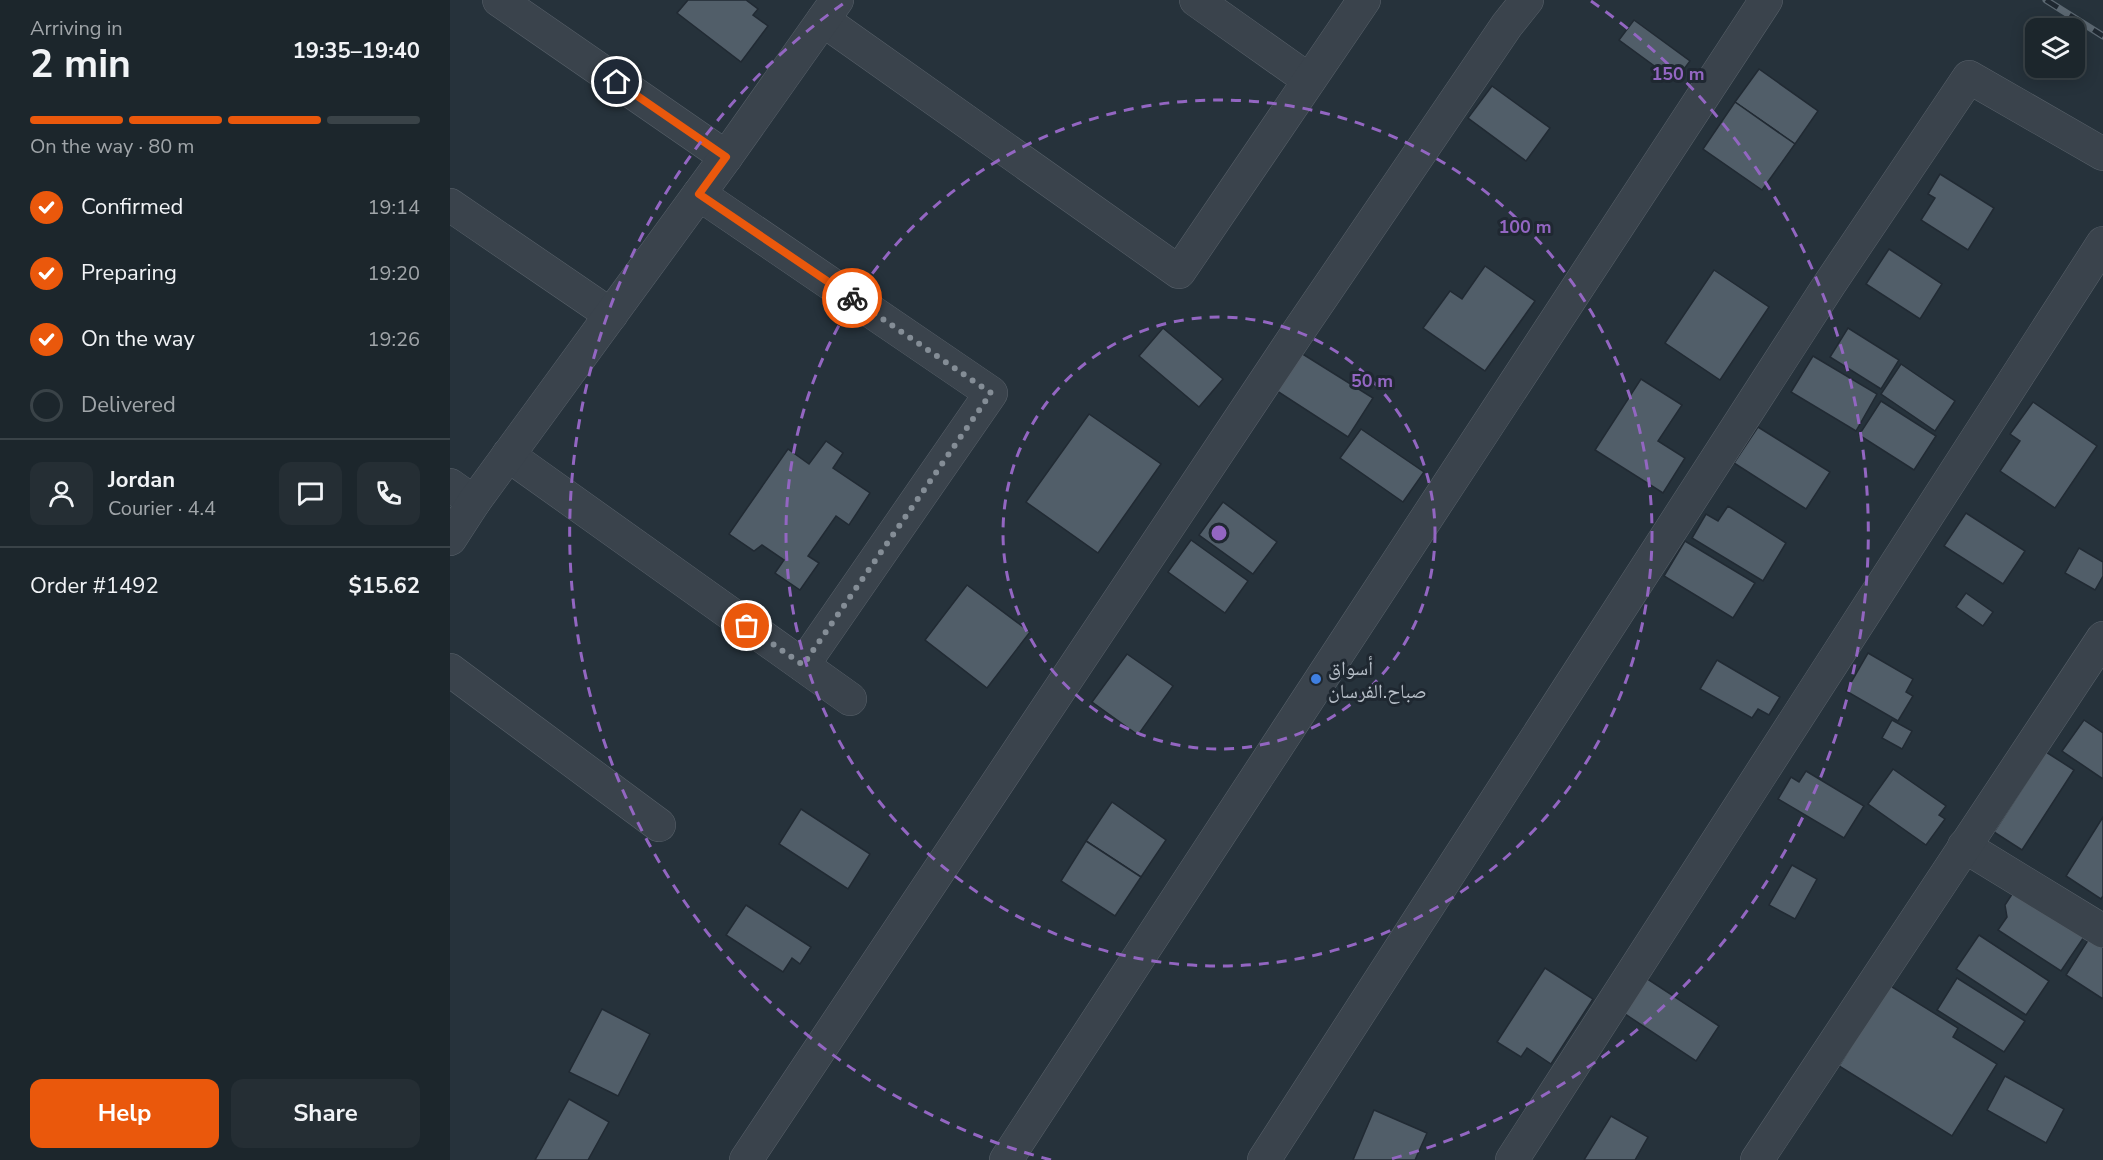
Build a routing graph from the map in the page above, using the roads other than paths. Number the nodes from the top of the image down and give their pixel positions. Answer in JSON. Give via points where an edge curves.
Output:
{"nodes":[{"id":1,"x":499,"y":0,"type":"edge"},
{"id":2,"x":1196,"y":0,"type":"edge"},
{"id":3,"x":1364,"y":0,"type":"edge"},
{"id":4,"x":1527,"y":0,"type":"edge"},
{"id":5,"x":1766,"y":0,"type":"edge"},
{"id":6,"x":533,"y":10,"type":"edge"},
{"id":7,"x":830,"y":10,"type":"edge"},
{"id":8,"x":1309,"y":80,"type":"junction"},
{"id":9,"x":2103,"y":154,"type":"edge"},
{"id":10,"x":726,"y":157,"type":"junction"},
{"id":11,"x":699,"y":194,"type":"junction"},
{"id":12,"x":450,"y":205,"type":"edge"},
{"id":13,"x":2103,"y":243,"type":"edge"},
{"id":14,"x":611,"y":315,"type":"junction"},
{"id":15,"x":508,"y":455,"type":"junction"},
{"id":16,"x":462,"y":494,"type":"edge"},
{"id":17,"x":450,"y":539,"type":"edge"},
{"id":18,"x":2098,"y":657,"type":"edge"},
{"id":19,"x":803,"y":665,"type":"junction"},
{"id":20,"x":450,"y":670,"type":"edge"},
{"id":21,"x":850,"y":699,"type":"dead end"},
{"id":22,"x":659,"y":825,"type":"dead end"},
{"id":23,"x":1964,"y":846,"type":"junction"},
{"id":24,"x":2103,"y":931,"type":"edge"},
{"id":25,"x":746,"y":1160,"type":"edge"},
{"id":26,"x":1006,"y":1160,"type":"edge"},
{"id":27,"x":1264,"y":1160,"type":"edge"},
{"id":28,"x":1512,"y":1160,"type":"edge"},
{"id":29,"x":1757,"y":1160,"type":"edge"}],
"edges":[{"from":1,"to":6,"type":"street"},
{"from":2,"to":8,"type":"street"},
{"from":3,"to":8,"type":"street"},
{"from":4,"to":25,"type":"street","via":[[1296,335]]},
{"from":5,"to":26,"type":"street"},
{"from":6,"to":10,"type":"street"},
{"from":7,"to":8,"type":"street","via":[[1179,272]]},
{"from":7,"to":10,"type":"street"},
{"from":9,"to":27,"type":"street","via":[[1970,77],[1829,285]]},
{"from":10,"to":11,"type":"street"},
{"from":11,"to":14,"type":"street"},
{"from":11,"to":19,"type":"street","via":[[991,393]]},
{"from":12,"to":14,"type":"street"},
{"from":13,"to":28,"type":"street"},
{"from":14,"to":15,"type":"street"},
{"from":15,"to":16,"type":"street"},
{"from":15,"to":19,"type":"street"},
{"from":16,"to":17,"type":"street"},
{"from":18,"to":23,"type":"street"},
{"from":19,"to":21,"type":"street"},
{"from":20,"to":22,"type":"street"},
{"from":23,"to":24,"type":"street"},
{"from":23,"to":29,"type":"street"}]}
